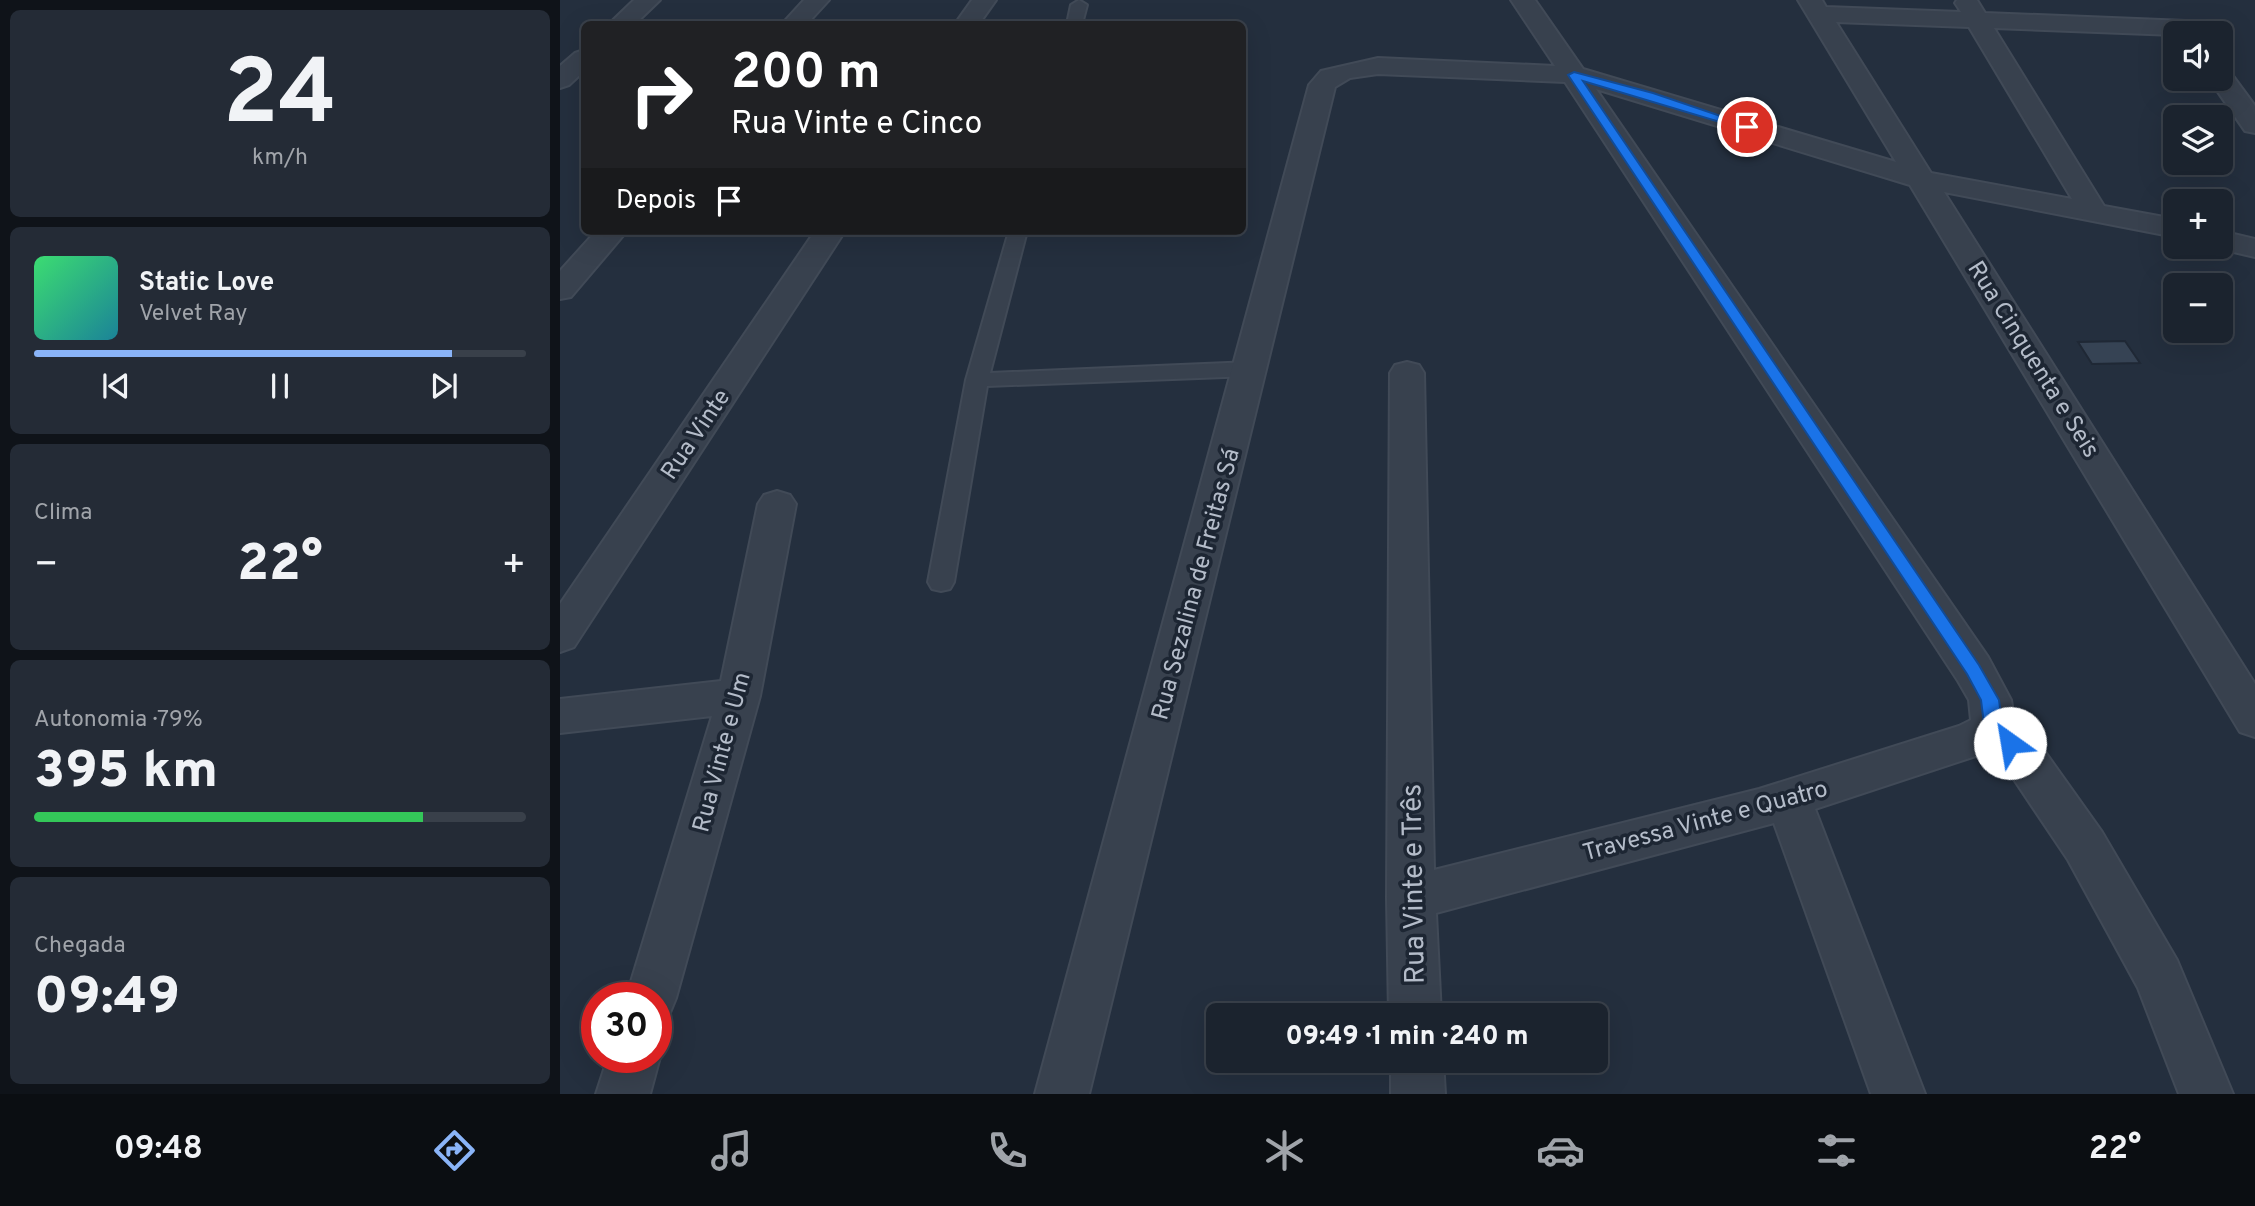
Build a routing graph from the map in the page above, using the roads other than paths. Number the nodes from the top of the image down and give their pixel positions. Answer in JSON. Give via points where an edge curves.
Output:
{"nodes":[{"id":1,"x":648,"y":0,"type":"edge"},
{"id":2,"x":817,"y":0,"type":"edge"},
{"id":3,"x":984,"y":0,"type":"edge"},
{"id":4,"x":1524,"y":0,"type":"edge"},
{"id":5,"x":2164,"y":0,"type":"edge"},
{"id":6,"x":1079,"y":5,"type":"dead end"},
{"id":7,"x":1814,"y":7,"type":"edge"},
{"id":8,"x":1971,"y":9,"type":"edge"},
{"id":9,"x":624,"y":21,"type":"edge"},
{"id":10,"x":797,"y":21,"type":"edge"},
{"id":11,"x":969,"y":21,"type":"edge"},
{"id":12,"x":1075,"y":21,"type":"edge"},
{"id":13,"x":2181,"y":21,"type":"edge"},
{"id":14,"x":2163,"y":28,"type":"edge"},
{"id":15,"x":581,"y":61,"type":"edge"},
{"id":16,"x":1574,"y":75,"type":"junction"},
{"id":17,"x":560,"y":80,"type":"edge"},
{"id":18,"x":2231,"y":91,"type":"edge"},
{"id":19,"x":2255,"y":125,"type":"edge"},
{"id":20,"x":1924,"y":180,"type":"junction"},
{"id":21,"x":2093,"y":211,"type":"junction"},
{"id":22,"x":2163,"y":226,"type":"edge"},
{"id":23,"x":608,"y":235,"type":"edge"},
{"id":24,"x":827,"y":235,"type":"edge"},
{"id":25,"x":1017,"y":235,"type":"edge"},
{"id":26,"x":2233,"y":243,"type":"edge"},
{"id":27,"x":2255,"y":248,"type":"edge"},
{"id":28,"x":560,"y":290,"type":"edge"},
{"id":29,"x":1251,"y":369,"type":"junction"},
{"id":30,"x":1407,"y":373,"type":"dead end"},
{"id":31,"x":977,"y":380,"type":"junction"},
{"id":32,"x":777,"y":503,"type":"dead end"},
{"id":33,"x":941,"y":582,"type":"dead end"},
{"id":34,"x":560,"y":636,"type":"edge"},
{"id":35,"x":738,"y":696,"type":"junction"},
{"id":36,"x":560,"y":716,"type":"edge"},
{"id":37,"x":2255,"y":720,"type":"edge"},
{"id":38,"x":1993,"y":724,"type":"junction"},
{"id":39,"x":1788,"y":799,"type":"junction"},
{"id":40,"x":1411,"y":898,"type":"junction"},
{"id":41,"x":656,"y":982,"type":"edge"},
{"id":42,"x":1415,"y":1003,"type":"edge"},
{"id":43,"x":629,"y":1073,"type":"edge"},
{"id":44,"x":1417,"y":1073,"type":"edge"},
{"id":45,"x":1055,"y":1093,"type":"edge"},
{"id":46,"x":623,"y":1094,"type":"edge"},
{"id":47,"x":1418,"y":1094,"type":"edge"},
{"id":48,"x":1898,"y":1094,"type":"edge"},
{"id":49,"x":2206,"y":1094,"type":"edge"}],
"edges":[{"from":1,"to":9,"type":"street"},
{"from":2,"to":10,"type":"street"},
{"from":3,"to":11,"type":"street"},
{"from":4,"to":16,"type":"street"},
{"from":5,"to":13,"type":"street"},
{"from":6,"to":12,"type":"lane"},
{"from":7,"to":8,"type":"street"},
{"from":7,"to":20,"type":"street","name":"Rua Cinquenta e Seis"},
{"from":8,"to":14,"type":"street"},
{"from":8,"to":21,"type":"street"},
{"from":15,"to":17,"type":"street"},
{"from":16,"to":20,"type":"street"},
{"from":16,"to":29,"type":"street","name":"Rua Sezalina de Freitas Sá","via":[[1378,66],[1329,76],[1322,85]]},
{"from":16,"to":38,"type":"street","via":[[1973,669],[1990,700]]},
{"from":18,"to":19,"type":"street"},
{"from":20,"to":21,"type":"street"},
{"from":20,"to":37,"type":"street","name":"Rua Cinquenta e Seis"},
{"from":21,"to":22,"type":"street"},
{"from":23,"to":28,"type":"street"},
{"from":24,"to":34,"type":"street","name":"Rua Vinte"},
{"from":25,"to":31,"type":"lane"},
{"from":26,"to":27,"type":"street"},
{"from":29,"to":31,"type":"lane"},
{"from":29,"to":45,"type":"street","name":"Rua Sezalina de Freitas Sá"},
{"from":30,"to":40,"type":"street","name":"Rua Vinte e Três"},
{"from":31,"to":33,"type":"lane"},
{"from":32,"to":35,"type":"street","name":"Rua Vinte e Um"},
{"from":35,"to":36,"type":"street"},
{"from":35,"to":41,"type":"street","name":"Rua Vinte e Um"},
{"from":38,"to":39,"type":"street","name":"Travessa Vinte e Quatro","via":[[1969,741]]},
{"from":38,"to":49,"type":"street","via":[[2027,762],[2085,846],[2160,977]]},
{"from":39,"to":40,"type":"street","name":"Travessa Vinte e Quatro"},
{"from":39,"to":48,"type":"street"},
{"from":40,"to":42,"type":"street","name":"Rua Vinte e Três"},
{"from":43,"to":46,"type":"street"},
{"from":44,"to":47,"type":"street"}]}
